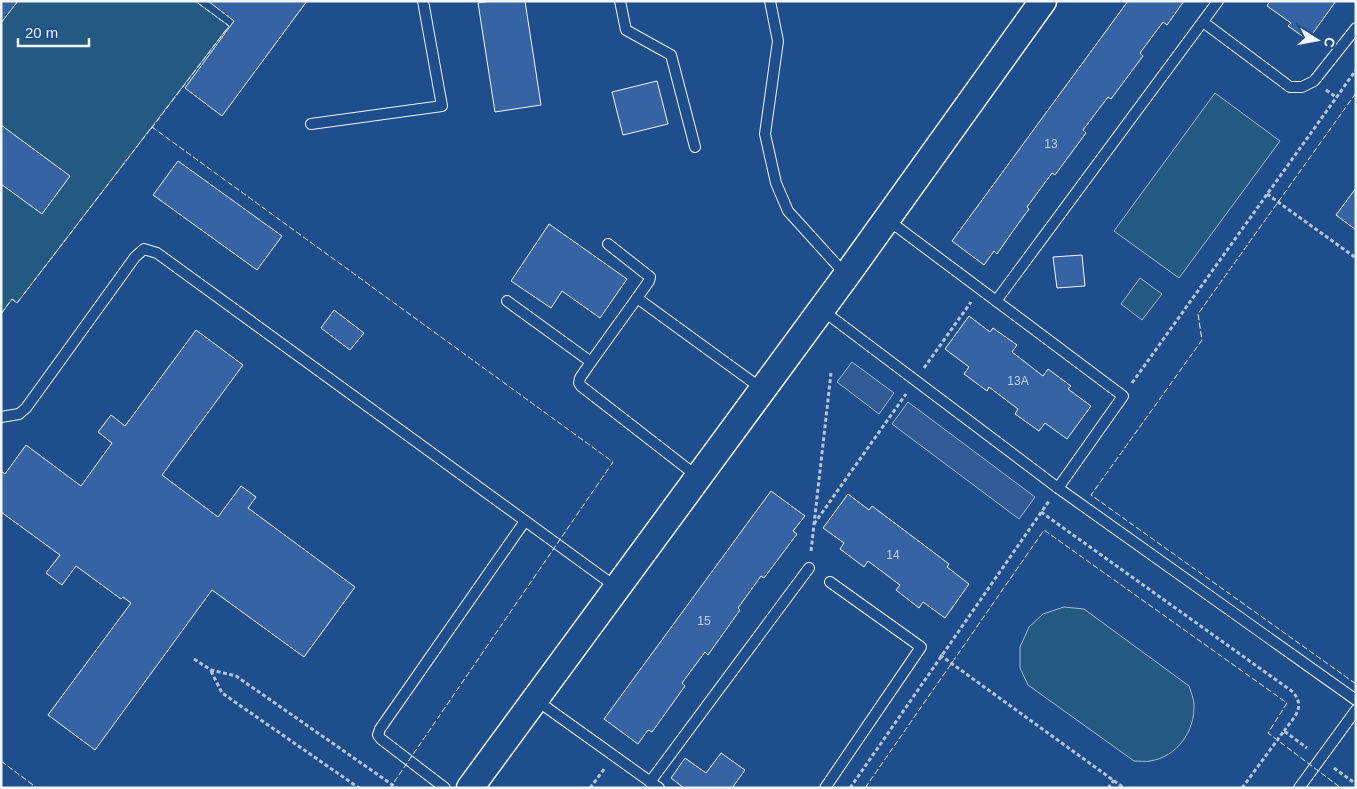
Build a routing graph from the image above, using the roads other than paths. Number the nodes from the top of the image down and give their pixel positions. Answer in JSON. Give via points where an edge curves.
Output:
{"nodes":[{"id":1,"x":423,"y":1,"type":"edge"},
{"id":2,"x":620,"y":1,"type":"edge"},
{"id":3,"x":770,"y":1,"type":"edge"},
{"id":4,"x":1043,"y":1,"type":"edge"},
{"id":5,"x":1218,"y":1,"type":"edge"},
{"id":6,"x":1203,"y":22,"type":"junction"},
{"id":7,"x":1356,"y":28,"type":"edge"},
{"id":8,"x":311,"y":124,"type":"dead end"},
{"id":9,"x":695,"y":148,"type":"dead end"},
{"id":10,"x":887,"y":220,"type":"junction"},
{"id":11,"x":608,"y":244,"type":"dead end"},
{"id":12,"x":846,"y":276,"type":"junction"},
{"id":13,"x":637,"y":298,"type":"junction"},
{"id":14,"x":507,"y":301,"type":"dead end"},
{"id":15,"x":996,"y":301,"type":"junction"},
{"id":16,"x":821,"y":310,"type":"junction"},
{"id":17,"x":591,"y":362,"type":"junction"},
{"id":18,"x":763,"y":390,"type":"junction"},
{"id":19,"x":1,"y":418,"type":"edge"},
{"id":20,"x":698,"y":477,"type":"junction"},
{"id":21,"x":1058,"y":488,"type":"junction"},
{"id":22,"x":525,"y":521,"type":"junction"},
{"id":23,"x":809,"y":568,"type":"road end"},
{"id":24,"x":830,"y":582,"type":"dead end"},
{"id":25,"x":617,"y":588,"type":"junction"},
{"id":26,"x":535,"y":700,"type":"junction"},
{"id":27,"x":1356,"y":700,"type":"edge"},
{"id":28,"x":1356,"y":710,"type":"edge"},
{"id":29,"x":654,"y":785,"type":"edge"},
{"id":30,"x":446,"y":788,"type":"edge"},
{"id":31,"x":470,"y":788,"type":"edge"},
{"id":32,"x":825,"y":788,"type":"edge"},
{"id":33,"x":1299,"y":788,"type":"edge"}],
"edges":[{"from":1,"to":8,"type":"lane","via":[[442,106]]},
{"from":2,"to":9,"type":"lane","via":[[626,30],[671,55]]},
{"from":3,"to":12,"type":"lane","via":[[778,41],[766,134],[776,183],[788,211]]},
{"from":4,"to":10,"type":"street"},
{"from":5,"to":6,"type":"lane"},
{"from":6,"to":7,"type":"lane","via":[[1290,86],[1302,87],[1314,81]]},
{"from":6,"to":15,"type":"lane"},
{"from":10,"to":12,"type":"street"},
{"from":10,"to":15,"type":"lane"},
{"from":11,"to":13,"type":"lane","via":[[650,277]]},
{"from":12,"to":16,"type":"street"},
{"from":13,"to":17,"type":"lane"},
{"from":13,"to":18,"type":"lane"},
{"from":14,"to":17,"type":"lane"},
{"from":15,"to":21,"type":"lane","via":[[1123,396]]},
{"from":16,"to":18,"type":"street"},
{"from":16,"to":21,"type":"lane"},
{"from":17,"to":20,"type":"lane","via":[[580,378],[581,386]]},
{"from":18,"to":20,"type":"street"},
{"from":19,"to":22,"type":"lane","via":[[19,414],[26,408],[135,257],[144,250],[157,252]]},
{"from":20,"to":25,"type":"street"},
{"from":21,"to":27,"type":"lane"},
{"from":22,"to":25,"type":"lane"},
{"from":22,"to":30,"type":"lane","via":[[378,735]]},
{"from":23,"to":29,"type":"lane"},
{"from":24,"to":32,"type":"lane","via":[[921,647]]},
{"from":25,"to":26,"type":"street"},
{"from":26,"to":29,"type":"lane"},
{"from":26,"to":31,"type":"street"},
{"from":28,"to":33,"type":"lane"}]}
